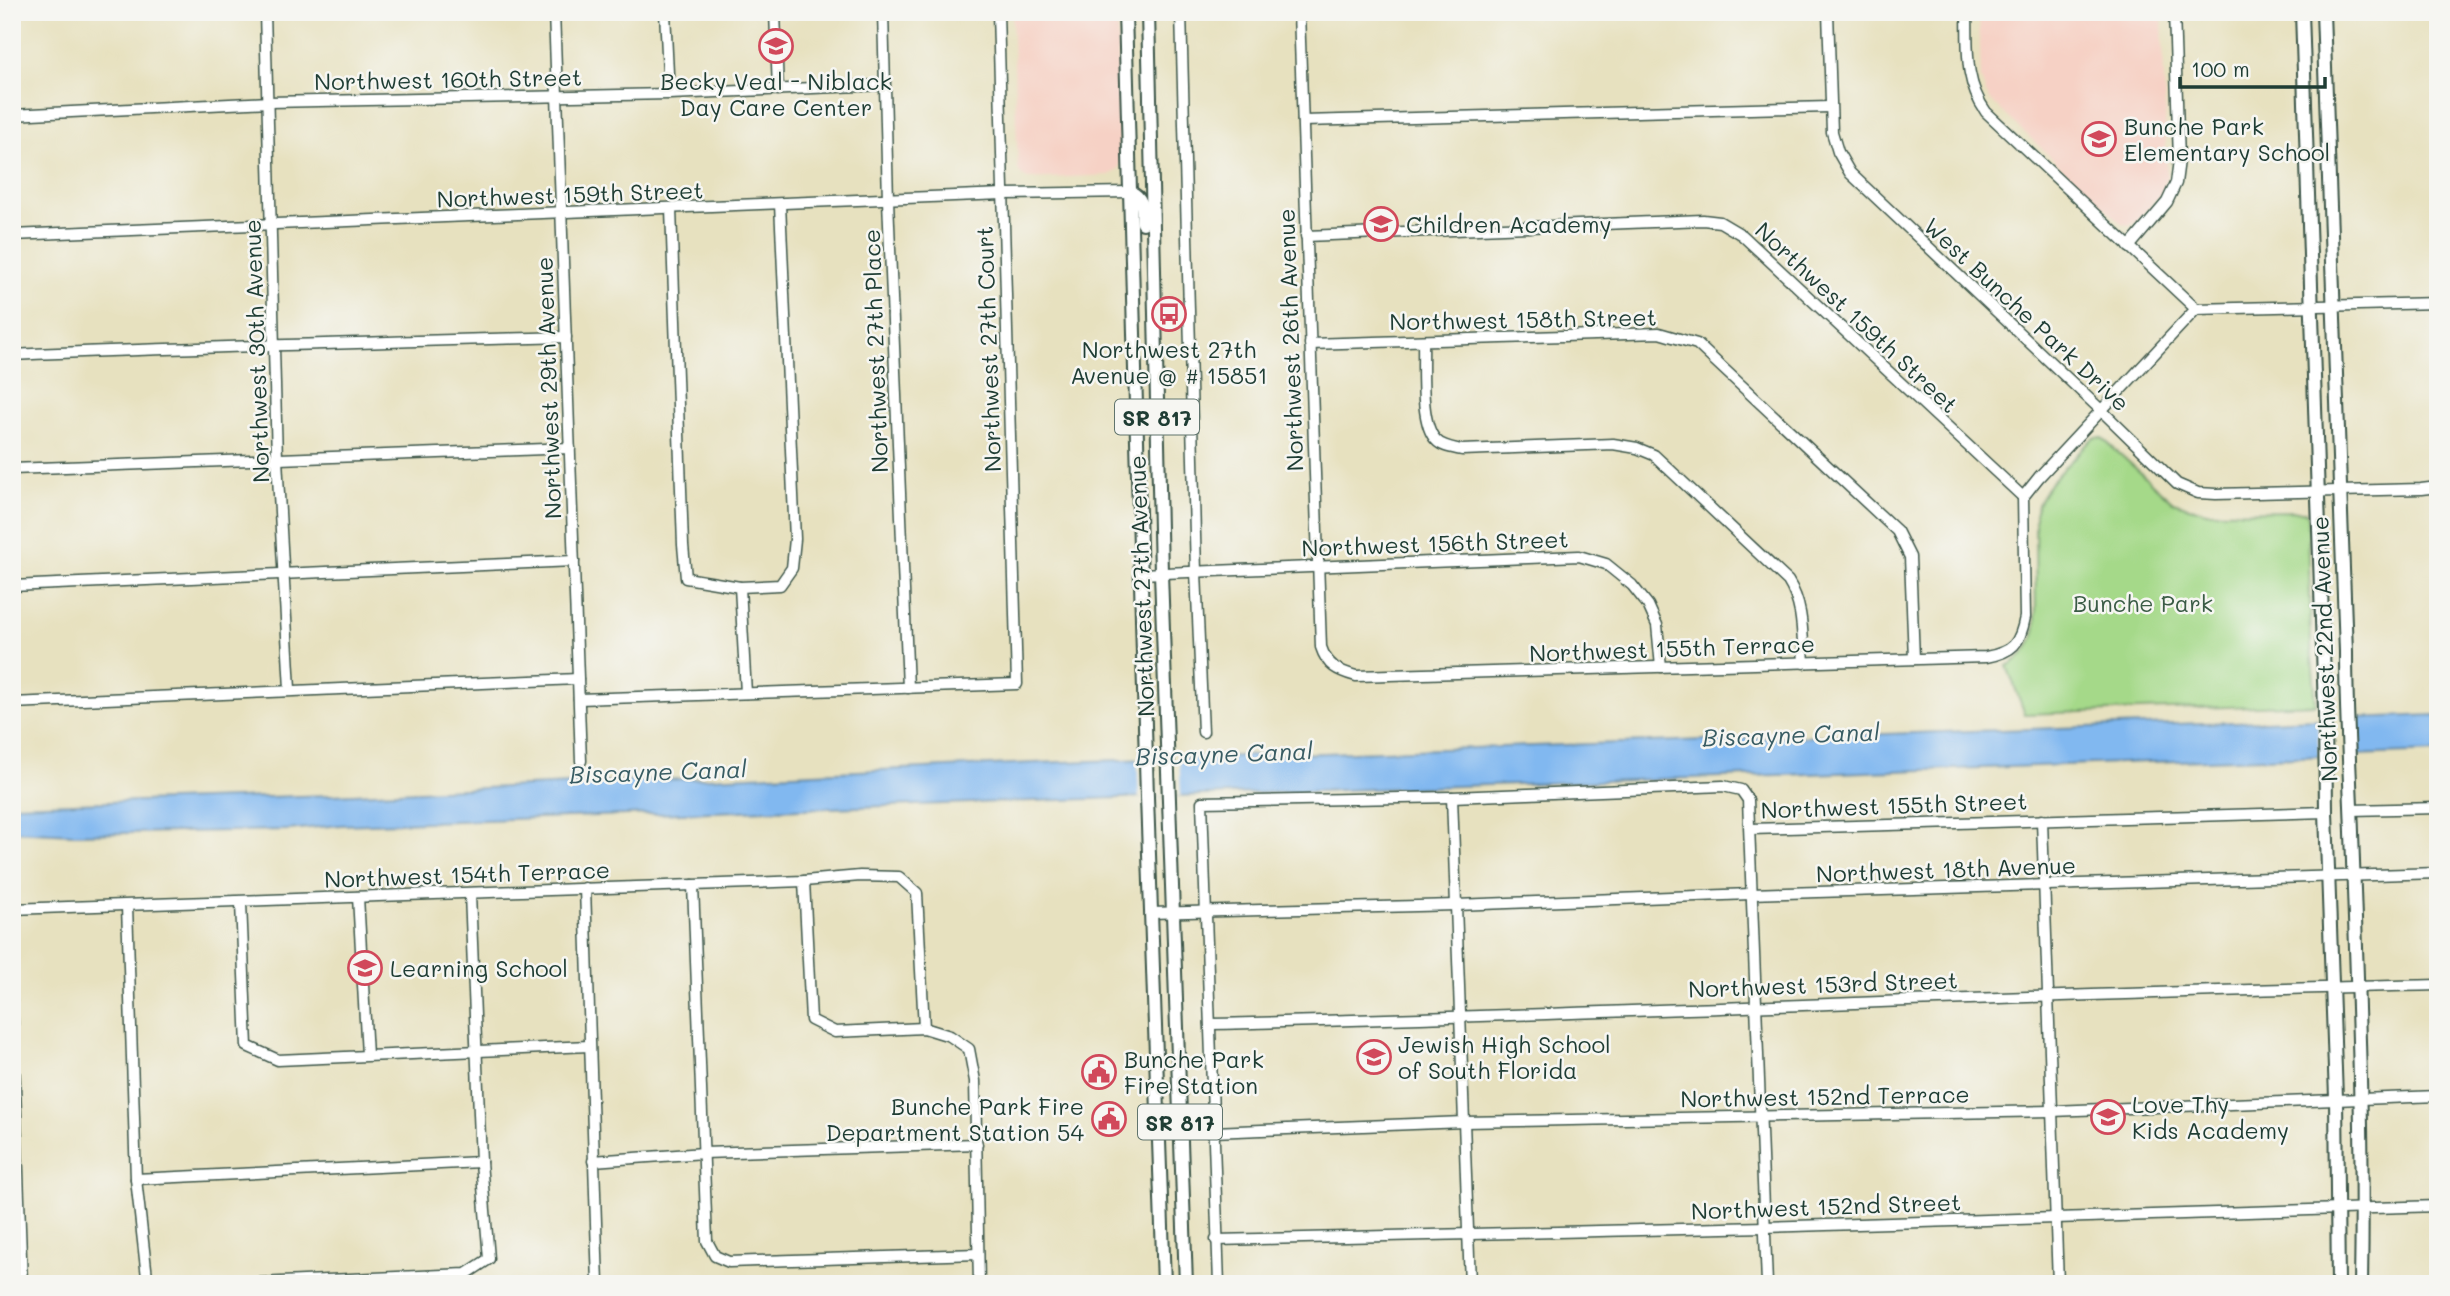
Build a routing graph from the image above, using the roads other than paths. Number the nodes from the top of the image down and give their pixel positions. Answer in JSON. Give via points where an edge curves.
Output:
{"nodes":[{"id":1,"x":265,"y":12,"type":"edge"},
{"id":2,"x":554,"y":12,"type":"edge"},
{"id":3,"x":665,"y":12,"type":"edge"},
{"id":4,"x":775,"y":12,"type":"edge"},
{"id":5,"x":883,"y":12,"type":"edge"},
{"id":6,"x":998,"y":12,"type":"edge"},
{"id":7,"x":1125,"y":12,"type":"edge"},
{"id":8,"x":1148,"y":12,"type":"edge"},
{"id":9,"x":1181,"y":12,"type":"edge"},
{"id":10,"x":1299,"y":12,"type":"edge"},
{"id":11,"x":1828,"y":12,"type":"edge"},
{"id":12,"x":1967,"y":12,"type":"edge"},
{"id":13,"x":2174,"y":12,"type":"edge"},
{"id":14,"x":2302,"y":12,"type":"edge"},
{"id":15,"x":2323,"y":12,"type":"edge"},
{"id":16,"x":884,"y":85,"type":"junction"},
{"id":17,"x":778,"y":90,"type":"junction"},
{"id":18,"x":669,"y":94,"type":"junction"},
{"id":19,"x":557,"y":96,"type":"junction"},
{"id":20,"x":269,"y":102,"type":"junction"},
{"id":21,"x":1830,"y":107,"type":"junction"},
{"id":22,"x":12,"y":115,"type":"edge"},
{"id":23,"x":1303,"y":121,"type":"junction"},
{"id":24,"x":1129,"y":192,"type":"junction"},
{"id":25,"x":1003,"y":194,"type":"junction"},
{"id":26,"x":888,"y":200,"type":"junction"},
{"id":27,"x":780,"y":204,"type":"junction"},
{"id":28,"x":671,"y":209,"type":"junction"},
{"id":29,"x":561,"y":214,"type":"junction"},
{"id":30,"x":271,"y":226,"type":"junction"},
{"id":31,"x":12,"y":235,"type":"edge"},
{"id":32,"x":1306,"y":236,"type":"junction"},
{"id":33,"x":2129,"y":247,"type":"junction"},
{"id":34,"x":1153,"y":302,"type":"junction"},
{"id":35,"x":2438,"y":303,"type":"edge"},
{"id":36,"x":2333,"y":305,"type":"junction"},
{"id":37,"x":2312,"y":306,"type":"junction"},
{"id":38,"x":2196,"y":309,"type":"junction"},
{"id":39,"x":566,"y":337,"type":"junction"},
{"id":40,"x":1423,"y":341,"type":"junction"},
{"id":41,"x":274,"y":344,"type":"junction"},
{"id":42,"x":1310,"y":344,"type":"junction"},
{"id":43,"x":12,"y":355,"type":"edge"},
{"id":44,"x":2102,"y":411,"type":"junction"},
{"id":45,"x":570,"y":448,"type":"junction"},
{"id":46,"x":277,"y":459,"type":"junction"},
{"id":47,"x":12,"y":469,"type":"edge"},
{"id":48,"x":2438,"y":487,"type":"edge"},
{"id":49,"x":2339,"y":491,"type":"junction"},
{"id":50,"x":2317,"y":492,"type":"junction"},
{"id":51,"x":2023,"y":497,"type":"junction"},
{"id":52,"x":574,"y":561,"type":"junction"},
{"id":53,"x":1318,"y":567,"type":"junction"},
{"id":54,"x":1196,"y":572,"type":"junction"},
{"id":55,"x":1161,"y":573,"type":"junction"},
{"id":56,"x":284,"y":574,"type":"junction"},
{"id":57,"x":1140,"y":574,"type":"junction"},
{"id":58,"x":12,"y":586,"type":"edge"},
{"id":59,"x":740,"y":587,"type":"junction"},
{"id":60,"x":1914,"y":659,"type":"junction"},
{"id":61,"x":1804,"y":663,"type":"junction"},
{"id":62,"x":1330,"y":665,"type":"joint"},
{"id":63,"x":1661,"y":667,"type":"junction"},
{"id":64,"x":578,"y":679,"type":"junction"},
{"id":65,"x":908,"y":688,"type":"junction"},
{"id":66,"x":290,"y":690,"type":"junction"},
{"id":67,"x":746,"y":694,"type":"junction"},
{"id":68,"x":579,"y":699,"type":"junction"},
{"id":69,"x":12,"y":703,"type":"edge"},
{"id":70,"x":1203,"y":732,"type":"dead end"},
{"id":71,"x":581,"y":761,"type":"dead end"},
{"id":72,"x":1452,"y":797,"type":"junction"},
{"id":73,"x":2438,"y":808,"type":"edge"},
{"id":74,"x":2351,"y":810,"type":"junction"},
{"id":75,"x":2326,"y":811,"type":"junction"},
{"id":76,"x":2042,"y":820,"type":"junction"},
{"id":77,"x":1750,"y":829,"type":"junction"},
{"id":78,"x":2438,"y":873,"type":"edge"},
{"id":79,"x":2329,"y":876,"type":"junction"},
{"id":80,"x":2353,"y":876,"type":"junction"},
{"id":81,"x":804,"y":881,"type":"junction"},
{"id":82,"x":693,"y":885,"type":"junction"},
{"id":83,"x":2044,"y":885,"type":"junction"},
{"id":84,"x":584,"y":888,"type":"junction"},
{"id":85,"x":470,"y":894,"type":"junction"},
{"id":86,"x":1751,"y":894,"type":"junction"},
{"id":87,"x":358,"y":897,"type":"junction"},
{"id":88,"x":241,"y":903,"type":"junction"},
{"id":89,"x":1456,"y":905,"type":"junction"},
{"id":90,"x":127,"y":906,"type":"junction"},
{"id":91,"x":12,"y":909,"type":"edge"},
{"id":92,"x":1207,"y":912,"type":"junction"},
{"id":93,"x":1151,"y":913,"type":"junction"},
{"id":94,"x":1172,"y":913,"type":"junction"},
{"id":95,"x":2438,"y":985,"type":"edge"},
{"id":96,"x":2357,"y":987,"type":"junction"},
{"id":97,"x":2333,"y":989,"type":"junction"},
{"id":98,"x":2048,"y":995,"type":"junction"},
{"id":99,"x":12,"y":1002,"type":"edge"},
{"id":100,"x":1757,"y":1006,"type":"junction"},
{"id":101,"x":1460,"y":1018,"type":"junction"},
{"id":102,"x":1210,"y":1024,"type":"junction"},
{"id":103,"x":924,"y":1028,"type":"junction"},
{"id":104,"x":589,"y":1046,"type":"junction"},
{"id":105,"x":476,"y":1052,"type":"junction"},
{"id":106,"x":368,"y":1055,"type":"junction"},
{"id":107,"x":1179,"y":1093,"type":"junction"},
{"id":108,"x":1158,"y":1094,"type":"junction"},
{"id":109,"x":2438,"y":1096,"type":"edge"},
{"id":110,"x":2336,"y":1098,"type":"junction"},
{"id":111,"x":2360,"y":1098,"type":"junction"},
{"id":112,"x":2052,"y":1111,"type":"junction"},
{"id":113,"x":1760,"y":1115,"type":"junction"},
{"id":114,"x":1464,"y":1122,"type":"junction"},
{"id":115,"x":1213,"y":1132,"type":"junction"},
{"id":116,"x":976,"y":1144,"type":"junction"},
{"id":117,"x":704,"y":1153,"type":"junction"},
{"id":118,"x":593,"y":1161,"type":"junction"},
{"id":119,"x":481,"y":1162,"type":"junction"},
{"id":120,"x":136,"y":1178,"type":"junction"},
{"id":121,"x":2438,"y":1206,"type":"edge"},
{"id":122,"x":2363,"y":1208,"type":"junction"},
{"id":123,"x":2336,"y":1209,"type":"junction"},
{"id":124,"x":2055,"y":1217,"type":"junction"},
{"id":125,"x":1765,"y":1227,"type":"junction"},
{"id":126,"x":1468,"y":1235,"type":"junction"},
{"id":127,"x":1216,"y":1240,"type":"junction"},
{"id":128,"x":978,"y":1254,"type":"junction"},
{"id":129,"x":350,"y":1281,"type":"edge"},
{"id":130,"x":22,"y":1284,"type":"edge"},
{"id":131,"x":173,"y":1284,"type":"edge"},
{"id":132,"x":236,"y":1284,"type":"edge"},
{"id":133,"x":598,"y":1284,"type":"edge"},
{"id":134,"x":979,"y":1284,"type":"edge"},
{"id":135,"x":1164,"y":1284,"type":"edge"},
{"id":136,"x":1186,"y":1284,"type":"edge"},
{"id":137,"x":1219,"y":1284,"type":"edge"},
{"id":138,"x":1470,"y":1284,"type":"edge"},
{"id":139,"x":1767,"y":1284,"type":"edge"},
{"id":140,"x":2057,"y":1284,"type":"edge"},
{"id":141,"x":2338,"y":1284,"type":"edge"},
{"id":142,"x":2361,"y":1284,"type":"edge"}],
"edges":[{"from":1,"to":20,"type":"street","name":"Northwest 30th Avenue"},
{"from":2,"to":19,"type":"street","name":"Northwest 29th Avenue"},
{"from":3,"to":18,"type":"street"},
{"from":4,"to":17,"type":"street"},
{"from":5,"to":16,"type":"street","name":"Northwest 27th Place"},
{"from":6,"to":25,"type":"street","name":"Northwest 27th Court"},
{"from":7,"to":24,"type":"main road","name":"Northwest 27th Avenue","number":"SR 817"},
{"from":8,"to":34,"type":"main road","name":"Northwest 27th Avenue","number":"SR 817"},
{"from":9,"to":54,"type":"street"},
{"from":10,"to":23,"type":"street","name":"Northwest 26th Avenue"},
{"from":11,"to":21,"type":"street","name":"West Bunche Park Drive"},
{"from":12,"to":33,"type":"street","via":[[1969,77],[1986,112]]},
{"from":13,"to":33,"type":"street","via":[[2176,183],[2167,202]]},
{"from":14,"to":37,"type":"main road","name":"Northwest 22nd Avenue"},
{"from":15,"to":36,"type":"main road","name":"Northwest 22nd Avenue"},
{"from":16,"to":17,"type":"street","name":"Northwest 160th Street"},
{"from":16,"to":26,"type":"street","name":"Northwest 27th Place"},
{"from":17,"to":18,"type":"street","name":"Northwest 160th Street"},
{"from":18,"to":19,"type":"street","name":"Northwest 160th Street"},
{"from":19,"to":20,"type":"street","name":"Northwest 160th Street"},
{"from":19,"to":29,"type":"street","name":"Northwest 29th Avenue"},
{"from":20,"to":22,"type":"street","name":"Northwest 160th Street"},
{"from":20,"to":30,"type":"street","name":"Northwest 30th Avenue"},
{"from":21,"to":23,"type":"street"},
{"from":21,"to":44,"type":"street","name":"West Bunche Park Drive","via":[[1838,152],[1850,173]]},
{"from":23,"to":32,"type":"street","name":"Northwest 26th Avenue"},
{"from":24,"to":25,"type":"street","name":"Northwest 159th Street"},
{"from":24,"to":34,"type":"main road","via":[[1142,202],[1146,293]]},
{"from":24,"to":57,"type":"main road","name":"Northwest 27th Avenue","number":"SR 817"},
{"from":25,"to":26,"type":"street","name":"Northwest 159th Street"},
{"from":25,"to":65,"type":"street","name":"Northwest 27th Court","via":[[1017,684]]},
{"from":26,"to":27,"type":"street","name":"Northwest 159th Street"},
{"from":26,"to":65,"type":"street","name":"Northwest 27th Place"},
{"from":27,"to":28,"type":"street","name":"Northwest 159th Street"},
{"from":27,"to":59,"type":"street","via":[[795,539],[792,568],[780,585]]},
{"from":28,"to":29,"type":"street","name":"Northwest 159th Street"},
{"from":28,"to":59,"type":"street","via":[[686,578]]},
{"from":29,"to":30,"type":"street","name":"Northwest 159th Street"},
{"from":29,"to":39,"type":"street","name":"Northwest 29th Avenue"},
{"from":30,"to":31,"type":"street","name":"Northwest 159th Street"},
{"from":30,"to":41,"type":"street","name":"Northwest 30th Avenue"},
{"from":32,"to":42,"type":"street","name":"Northwest 26th Avenue"},
{"from":32,"to":51,"type":"street","name":"Northwest 159th Street","via":[[1720,222],[1742,235]]},
{"from":33,"to":38,"type":"street"},
{"from":34,"to":55,"type":"main road","name":"Northwest 27th Avenue","number":"SR 817"},
{"from":35,"to":36,"type":"street"},
{"from":36,"to":37,"type":"street"},
{"from":36,"to":49,"type":"main road","name":"Northwest 22nd Avenue"},
{"from":37,"to":38,"type":"street"},
{"from":37,"to":50,"type":"main road","name":"Northwest 22nd Avenue"},
{"from":38,"to":44,"type":"street"},
{"from":39,"to":41,"type":"street"},
{"from":39,"to":45,"type":"street","name":"Northwest 29th Avenue"},
{"from":40,"to":42,"type":"street","name":"Northwest 158th Street"},
{"from":40,"to":60,"type":"street","name":"Northwest 158th Street","via":[[1660,333],[1696,344],[1897,531],[1910,557]]},
{"from":40,"to":61,"type":"street","via":[[1425,408],[1435,440],[1462,450],[1613,444],[1654,455],[1788,581],[1801,613]]},
{"from":41,"to":43,"type":"street"},
{"from":41,"to":46,"type":"street","name":"Northwest 30th Avenue"},
{"from":42,"to":53,"type":"street","name":"Northwest 26th Avenue"},
{"from":44,"to":50,"type":"street","name":"West Bunche Park Drive","via":[[2177,484],[2198,493]]},
{"from":44,"to":51,"type":"street"},
{"from":45,"to":46,"type":"street"},
{"from":45,"to":52,"type":"street","name":"Northwest 29th Avenue"},
{"from":46,"to":47,"type":"street"},
{"from":46,"to":56,"type":"street","name":"Northwest 30th Avenue"},
{"from":48,"to":49,"type":"street","name":"West Bunche Park Drive"},
{"from":49,"to":50,"type":"street","name":"West Bunche Park Drive"},
{"from":49,"to":74,"type":"main road","name":"Northwest 22nd Avenue"},
{"from":50,"to":75,"type":"main road","name":"Northwest 22nd Avenue"},
{"from":51,"to":60,"type":"street","name":"Northwest 155th Terrace","via":[[2022,635],[2004,654]]},
{"from":52,"to":56,"type":"street"},
{"from":52,"to":64,"type":"street","name":"Northwest 29th Avenue"},
{"from":53,"to":54,"type":"street","name":"Northwest 156th Street"},
{"from":53,"to":62,"type":"street","name":"Northwest 26th Avenue","via":[[1321,647]]},
{"from":53,"to":63,"type":"street","name":"Northwest 156th Street","via":[[1579,556],[1606,564],[1648,605],[1657,625]]},
{"from":54,"to":55,"type":"street","name":"Northwest 156th Street"},
{"from":54,"to":70,"type":"street"},
{"from":55,"to":57,"type":"street","name":"Northwest 156th Street"},
{"from":55,"to":94,"type":"main road","name":"Northwest 27th Avenue","number":"SR 817"},
{"from":56,"to":58,"type":"street"},
{"from":56,"to":66,"type":"street","name":"Northwest 30th Avenue"},
{"from":57,"to":93,"type":"main road","name":"Northwest 27th Avenue","number":"SR 817"},
{"from":59,"to":67,"type":"street"},
{"from":60,"to":61,"type":"street","name":"Northwest 155th Terrace"},
{"from":61,"to":63,"type":"street","name":"Northwest 155th Terrace"},
{"from":62,"to":63,"type":"street","name":"Northwest 155th Terrace","via":[[1356,676]]},
{"from":64,"to":66,"type":"street"},
{"from":64,"to":68,"type":"street","name":"Northwest 29th Avenue"},
{"from":65,"to":67,"type":"street"},
{"from":66,"to":69,"type":"street"},
{"from":67,"to":68,"type":"street"},
{"from":68,"to":71,"type":"street","name":"Northwest 29th Avenue"},
{"from":72,"to":77,"type":"street","name":"Northwest 155th Street","via":[[1723,786],[1741,790],[1748,800]]},
{"from":72,"to":89,"type":"street"},
{"from":72,"to":92,"type":"street","name":"Northwest 155th Street","via":[[1202,802]]},
{"from":73,"to":74,"type":"street"},
{"from":74,"to":80,"type":"main road","name":"Northwest 22nd Avenue"},
{"from":75,"to":76,"type":"street","name":"Northwest 155th Street"},
{"from":75,"to":79,"type":"main road","name":"Northwest 22nd Avenue"},
{"from":76,"to":77,"type":"street","name":"Northwest 155th Street"},
{"from":76,"to":83,"type":"street"},
{"from":77,"to":86,"type":"street"},
{"from":78,"to":80,"type":"street","name":"Northwest 18th Avenue"},
{"from":79,"to":80,"type":"street","name":"Northwest 18th Avenue"},
{"from":79,"to":83,"type":"street","name":"Northwest 18th Avenue"},
{"from":79,"to":97,"type":"main road","name":"Northwest 22nd Avenue"},
{"from":80,"to":96,"type":"main road","name":"Northwest 22nd Avenue"},
{"from":81,"to":82,"type":"street","name":"Northwest 154th Terrace"},
{"from":81,"to":103,"type":"street","name":"Northwest 154th Terrace","via":[[899,877],[917,894]]},
{"from":81,"to":103,"type":"street","via":[[811,1020],[835,1032]]},
{"from":82,"to":84,"type":"street","name":"Northwest 154th Terrace"},
{"from":82,"to":117,"type":"street"},
{"from":83,"to":86,"type":"street","name":"Northwest 18th Avenue"},
{"from":83,"to":98,"type":"street"},
{"from":84,"to":85,"type":"street","name":"Northwest 154th Terrace"},
{"from":84,"to":104,"type":"street"},
{"from":85,"to":87,"type":"street","name":"Northwest 154th Terrace"},
{"from":85,"to":105,"type":"street"},
{"from":86,"to":89,"type":"street","name":"Northwest 18th Avenue"},
{"from":86,"to":100,"type":"street"},
{"from":87,"to":88,"type":"street","name":"Northwest 154th Terrace"},
{"from":87,"to":106,"type":"street"},
{"from":88,"to":90,"type":"street","name":"Northwest 154th Terrace"},
{"from":88,"to":106,"type":"street","via":[[247,1046],[278,1060]]},
{"from":89,"to":92,"type":"street","name":"Northwest 18th Avenue"},
{"from":89,"to":101,"type":"street"},
{"from":90,"to":91,"type":"street","name":"Northwest 154th Terrace"},
{"from":90,"to":120,"type":"street"},
{"from":92,"to":94,"type":"street","name":"Northwest 18th Avenue"},
{"from":92,"to":102,"type":"street"},
{"from":93,"to":94,"type":"street","name":"Northwest 18th Avenue"},
{"from":93,"to":108,"type":"main road","name":"Northwest 27th Avenue","number":"SR 817"},
{"from":94,"to":107,"type":"main road","name":"Northwest 27th Avenue","number":"SR 817"},
{"from":95,"to":96,"type":"street","name":"Northwest 153rd Street"},
{"from":96,"to":97,"type":"street","name":"Northwest 153rd Street"},
{"from":96,"to":111,"type":"main road","name":"Northwest 22nd Avenue"},
{"from":97,"to":98,"type":"street","name":"Northwest 153rd Street"},
{"from":97,"to":110,"type":"main road","name":"Northwest 22nd Avenue"},
{"from":98,"to":100,"type":"street","name":"Northwest 153rd Street"},
{"from":98,"to":112,"type":"street"},
{"from":99,"to":130,"type":"street"},
{"from":100,"to":101,"type":"street","name":"Northwest 153rd Street"},
{"from":100,"to":113,"type":"street"},
{"from":101,"to":102,"type":"street","name":"Northwest 153rd Street"},
{"from":101,"to":114,"type":"street"},
{"from":102,"to":115,"type":"street"},
{"from":103,"to":116,"type":"street","via":[[950,1036],[969,1049],[975,1081]]},
{"from":104,"to":105,"type":"street"},
{"from":104,"to":118,"type":"street"},
{"from":105,"to":106,"type":"street"},
{"from":105,"to":119,"type":"street"},
{"from":107,"to":108,"type":"main road"},
{"from":107,"to":136,"type":"main road","name":"Northwest 27th Avenue","number":"SR 817"},
{"from":108,"to":135,"type":"main road","name":"Northwest 27th Avenue","number":"SR 817"},
{"from":109,"to":111,"type":"street","name":"Northwest 152nd Terrace"},
{"from":110,"to":111,"type":"street","name":"Northwest 152nd Terrace"},
{"from":110,"to":112,"type":"street","name":"Northwest 152nd Terrace"},
{"from":110,"to":123,"type":"main road","name":"Northwest 22nd Avenue"},
{"from":111,"to":122,"type":"main road","name":"Northwest 22nd Avenue"},
{"from":112,"to":113,"type":"street","name":"Northwest 152nd Terrace"},
{"from":112,"to":124,"type":"street"},
{"from":113,"to":114,"type":"street","name":"Northwest 152nd Terrace"},
{"from":113,"to":125,"type":"street"},
{"from":114,"to":115,"type":"street","name":"Northwest 152nd Terrace"},
{"from":114,"to":126,"type":"street"},
{"from":115,"to":127,"type":"street"},
{"from":116,"to":117,"type":"street"},
{"from":116,"to":128,"type":"street"},
{"from":117,"to":118,"type":"street"},
{"from":117,"to":128,"type":"street","via":[[707,1241],[715,1256],[729,1262]]},
{"from":118,"to":133,"type":"street"},
{"from":119,"to":120,"type":"street"},
{"from":119,"to":129,"type":"street","via":[[489,1259],[466,1274]]},
{"from":120,"to":131,"type":"street","via":[[147,1276]]},
{"from":121,"to":122,"type":"street","name":"Northwest 152nd Street"},
{"from":122,"to":123,"type":"street","name":"Northwest 152nd Street"},
{"from":122,"to":142,"type":"main road","name":"Northwest 22nd Avenue"},
{"from":123,"to":124,"type":"street","name":"Northwest 152nd Street"},
{"from":123,"to":141,"type":"main road","name":"Northwest 22nd Avenue"},
{"from":124,"to":125,"type":"street","name":"Northwest 152nd Street"},
{"from":124,"to":140,"type":"street"},
{"from":125,"to":126,"type":"street","name":"Northwest 152nd Street"},
{"from":125,"to":139,"type":"street"},
{"from":126,"to":127,"type":"street","name":"Northwest 152nd Street"},
{"from":126,"to":138,"type":"street"},
{"from":127,"to":137,"type":"street"},
{"from":128,"to":134,"type":"street"},
{"from":129,"to":132,"type":"street"}]}
